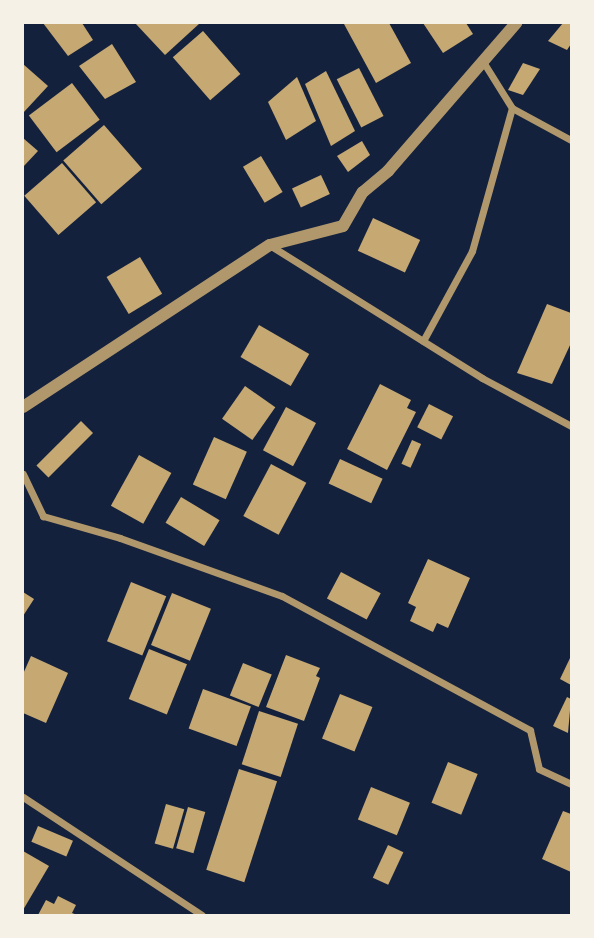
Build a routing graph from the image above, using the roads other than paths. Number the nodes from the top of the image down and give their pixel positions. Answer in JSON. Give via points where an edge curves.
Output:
{"nodes":[{"id":1,"x":516,"y":23,"type":"edge"},
{"id":2,"x":482,"y":60,"type":"junction"},
{"id":3,"x":512,"y":108,"type":"junction"},
{"id":4,"x":571,"y":140,"type":"edge"},
{"id":5,"x":270,"y":245,"type":"junction"},
{"id":6,"x":423,"y":341,"type":"junction"},
{"id":7,"x":23,"y":407,"type":"edge"},
{"id":8,"x":571,"y":426,"type":"edge"},
{"id":9,"x":23,"y":474,"type":"edge"},
{"id":10,"x":571,"y":784,"type":"edge"},
{"id":11,"x":23,"y":797,"type":"edge"},
{"id":12,"x":202,"y":915,"type":"edge"}],
"edges":[{"from":1,"to":2,"type":"street"},
{"from":2,"to":3,"type":"street"},
{"from":2,"to":5,"type":"street","via":[[388,171],[363,192],[343,226]]},
{"from":3,"to":4,"type":"street"},
{"from":3,"to":6,"type":"street","via":[[472,251]]},
{"from":5,"to":6,"type":"street"},
{"from":5,"to":7,"type":"street"},
{"from":6,"to":8,"type":"street"},
{"from":9,"to":10,"type":"street","via":[[43,516],[120,538],[282,596],[530,730],[539,769]]},
{"from":11,"to":12,"type":"street"}]}
